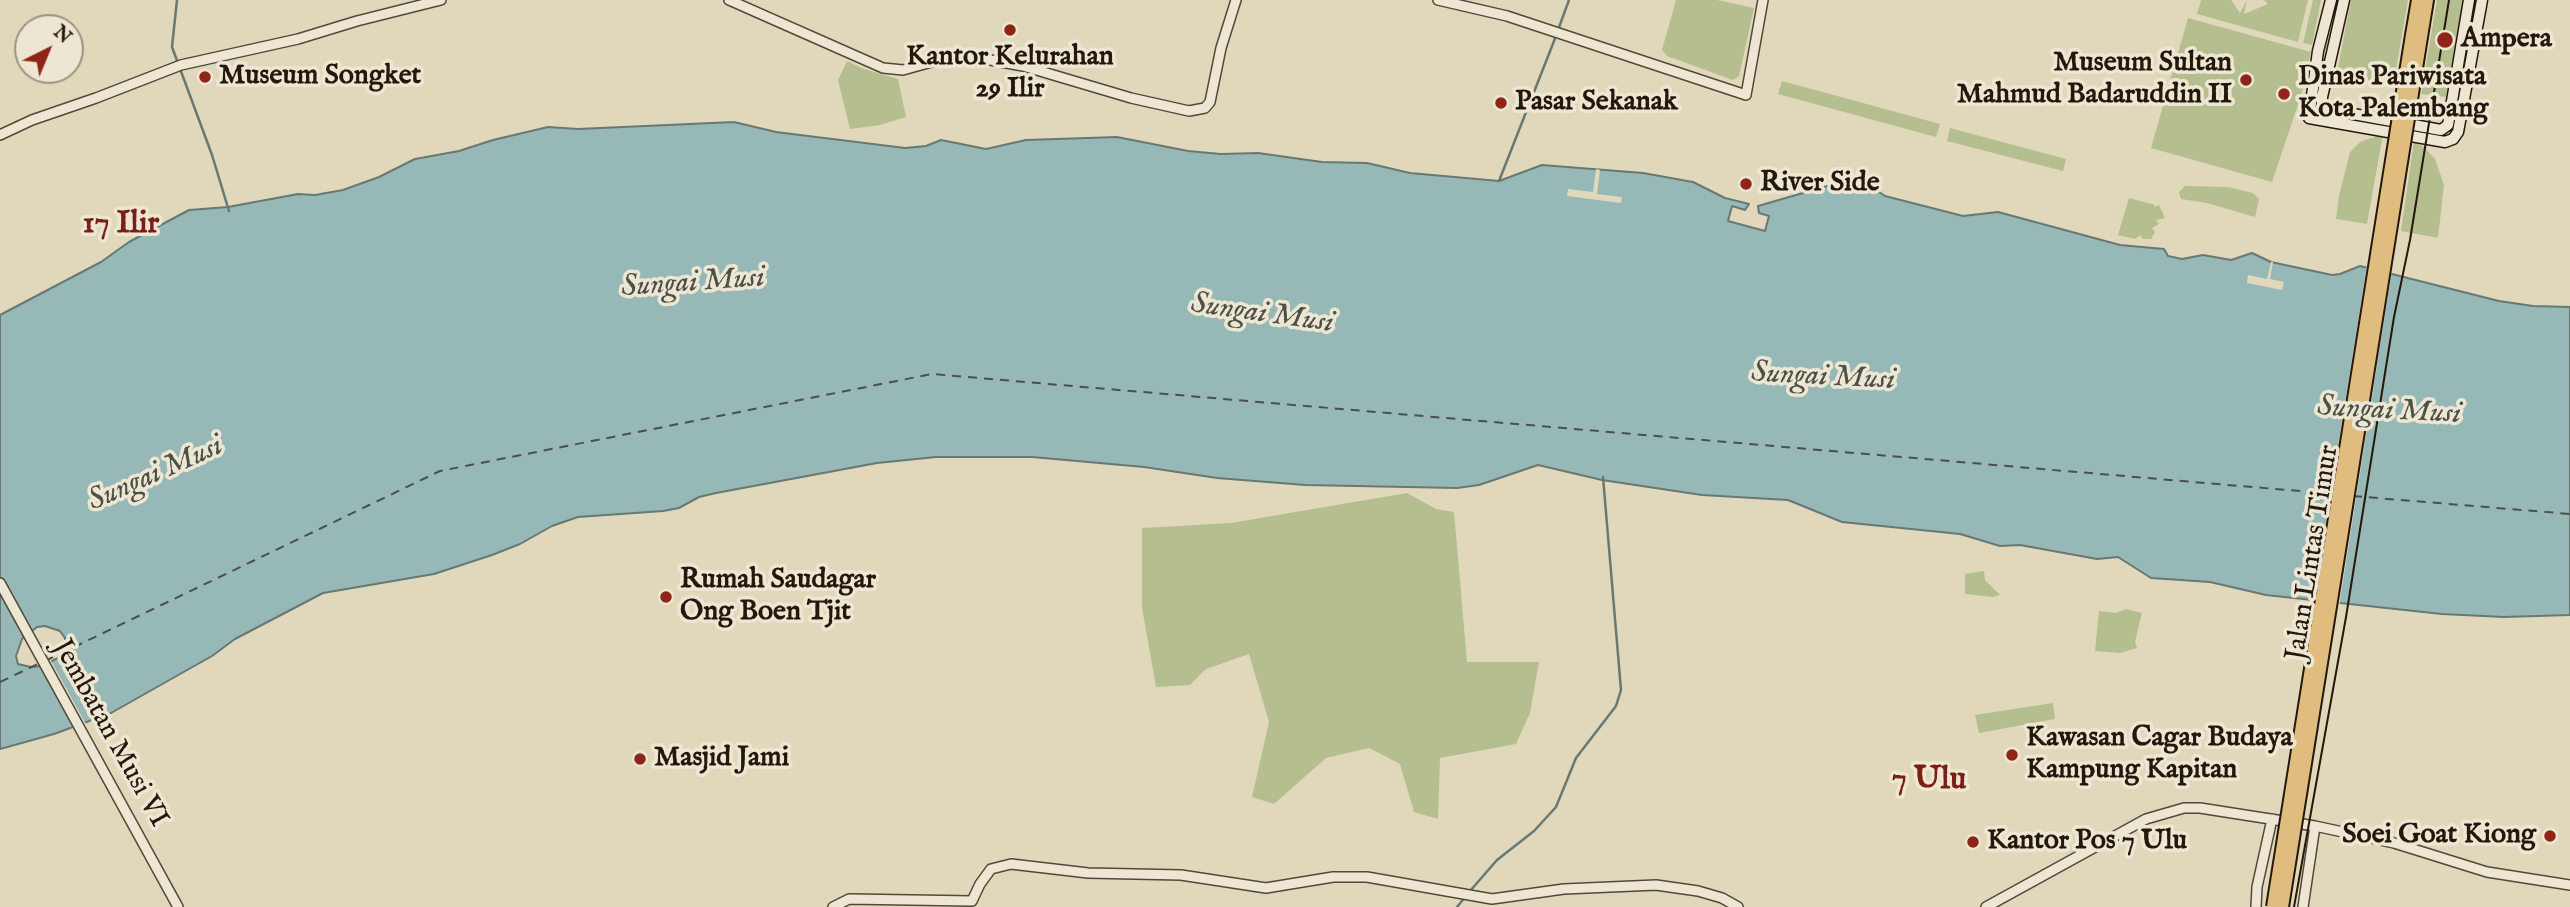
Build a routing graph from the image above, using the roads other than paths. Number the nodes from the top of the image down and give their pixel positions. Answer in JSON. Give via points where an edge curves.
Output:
{"nodes":[{"id":1,"x":441,"y":0,"type":"edge"},
{"id":2,"x":729,"y":0,"type":"edge"},
{"id":3,"x":1236,"y":0,"type":"edge"},
{"id":4,"x":1438,"y":0,"type":"edge"},
{"id":5,"x":1763,"y":0,"type":"edge"},
{"id":6,"x":2418,"y":0,"type":"edge"},
{"id":7,"x":2427,"y":0,"type":"edge"},
{"id":8,"x":2469,"y":0,"type":"edge"},
{"id":9,"x":2482,"y":0,"type":"edge"},
{"id":10,"x":2330,"y":4,"type":"edge"},
{"id":11,"x":2343,"y":4,"type":"edge"},
{"id":12,"x":2416,"y":36,"type":"junction"},
{"id":13,"x":0,"y":135,"type":"edge"},
{"id":14,"x":0,"y":583,"type":"edge"},
{"id":15,"x":2272,"y":818,"type":"junction"},
{"id":16,"x":2315,"y":826,"type":"junction"},
{"id":17,"x":2570,"y":886,"type":"edge"},
{"id":18,"x":1730,"y":902,"type":"edge"},
{"id":19,"x":178,"y":907,"type":"edge"},
{"id":20,"x":834,"y":907,"type":"edge"},
{"id":21,"x":1986,"y":907,"type":"edge"},
{"id":22,"x":2256,"y":907,"type":"edge"},
{"id":23,"x":2273,"y":907,"type":"edge"},
{"id":24,"x":2282,"y":907,"type":"edge"},
{"id":25,"x":2304,"y":907,"type":"edge"}],
"edges":[{"from":1,"to":13,"type":"street","via":[[171,68]]},
{"from":2,"to":3,"type":"street","via":[[883,68],[903,70],[937,59],[985,60],[1189,111],[1210,102]]},
{"from":4,"to":5,"type":"street","via":[[1507,16],[1746,95]]},
{"from":6,"to":12,"type":"highway","name":"Jalan Lintas Timur"},
{"from":7,"to":12,"type":"highway","name":"Jalan Lintas Timur"},
{"from":8,"to":11,"type":"main road","via":[[2448,125],[2441,130],[2331,110],[2322,104]]},
{"from":9,"to":10,"type":"main road","via":[[2458,132],[2445,142],[2309,118]]},
{"from":10,"to":11,"type":"main road"},
{"from":12,"to":23,"type":"highway","name":"Jalan Lintas Timur","bridge":true},
{"from":12,"to":24,"type":"highway","name":"Jalan Lintas Timur","bridge":true},
{"from":14,"to":19,"type":"street","name":"Jembatan Musi VI"},
{"from":15,"to":16,"type":"street"},
{"from":15,"to":21,"type":"street","via":[[2184,808],[2146,819]]},
{"from":15,"to":22,"type":"street"},
{"from":16,"to":17,"type":"street","via":[[2393,843],[2487,872]]},
{"from":16,"to":25,"type":"street"},
{"from":18,"to":20,"type":"street","via":[[1687,888],[1656,885],[1483,898],[1367,877],[1334,877],[1266,888],[1181,875],[1107,875],[1011,864],[991,869],[972,901],[849,899]]}]}
